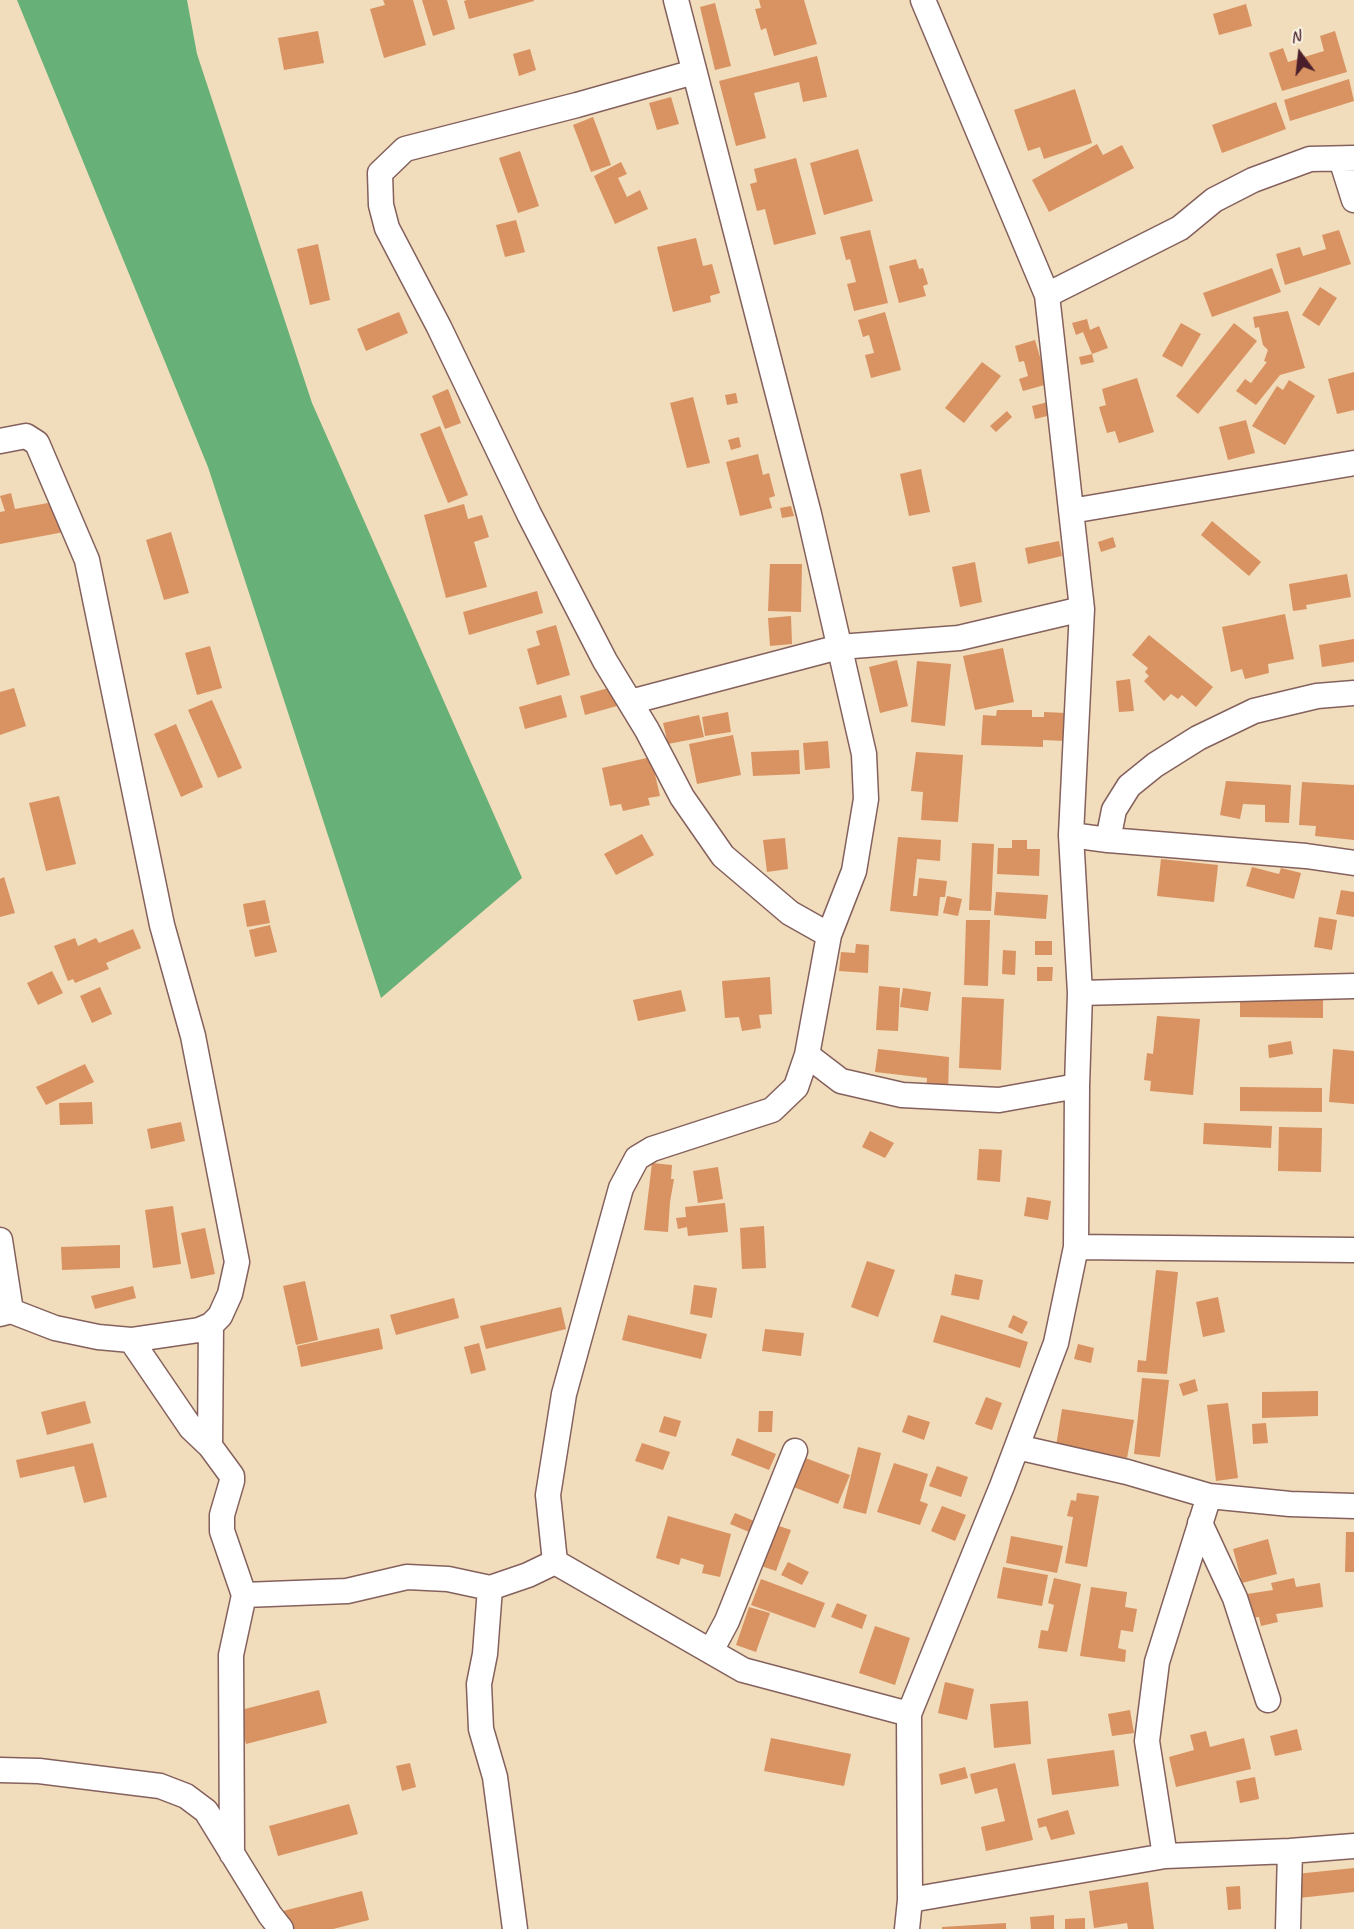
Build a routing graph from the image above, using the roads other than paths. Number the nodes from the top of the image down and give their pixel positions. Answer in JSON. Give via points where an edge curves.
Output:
{"nodes":[{"id":1,"x":676,"y":0,"type":"edge"},
{"id":2,"x":923,"y":0,"type":"edge"},
{"id":3,"x":694,"y":72,"type":"junction"},
{"id":4,"x":1348,"y":158,"type":"edge"},
{"id":5,"x":1354,"y":200,"type":"edge"},
{"id":6,"x":1047,"y":295,"type":"junction"},
{"id":7,"x":0,"y":441,"type":"edge"},
{"id":8,"x":1354,"y":463,"type":"edge"},
{"id":9,"x":1071,"y":511,"type":"junction"},
{"id":10,"x":1082,"y":609,"type":"junction"},
{"id":11,"x":839,"y":647,"type":"junction"},
{"id":12,"x":1354,"y":693,"type":"edge"},
{"id":13,"x":630,"y":702,"type":"junction"},
{"id":14,"x":1071,"y":835,"type":"junction"},
{"id":15,"x":1108,"y":840,"type":"junction"},
{"id":16,"x":1354,"y":863,"type":"edge"},
{"id":17,"x":830,"y":935,"type":"junction"},
{"id":18,"x":1354,"y":986,"type":"edge"},
{"id":19,"x":1080,"y":993,"type":"junction"},
{"id":20,"x":807,"y":1055,"type":"junction"},
{"id":21,"x":1077,"y":1086,"type":"junction"},
{"id":22,"x":0,"y":1240,"type":"edge"},
{"id":23,"x":1076,"y":1247,"type":"junction"},
{"id":24,"x":1354,"y":1250,"type":"edge"},
{"id":25,"x":6,"y":1313,"type":"edge"},
{"id":26,"x":211,"y":1325,"type":"junction"},
{"id":27,"x":131,"y":1340,"type":"junction"},
{"id":28,"x":210,"y":1446,"type":"junction"},
{"id":29,"x":1017,"y":1447,"type":"junction"},
{"id":30,"x":795,"y":1451,"type":"dead end"},
{"id":31,"x":1209,"y":1496,"type":"junction"},
{"id":32,"x":1354,"y":1506,"type":"edge"},
{"id":33,"x":1200,"y":1524,"type":"junction"},
{"id":34,"x":555,"y":1562,"type":"junction"},
{"id":35,"x":490,"y":1588,"type":"junction"},
{"id":36,"x":244,"y":1595,"type":"junction"},
{"id":37,"x":711,"y":1651,"type":"junction"},
{"id":38,"x":1268,"y":1700,"type":"dead end"},
{"id":39,"x":909,"y":1714,"type":"junction"},
{"id":40,"x":0,"y":1770,"type":"edge"},
{"id":41,"x":1354,"y":1846,"type":"edge"},
{"id":42,"x":1290,"y":1851,"type":"junction"},
{"id":43,"x":232,"y":1854,"type":"junction"},
{"id":44,"x":1165,"y":1856,"type":"junction"},
{"id":45,"x":910,"y":1900,"type":"junction"},
{"id":46,"x":281,"y":1929,"type":"edge"},
{"id":47,"x":515,"y":1929,"type":"edge"},
{"id":48,"x":907,"y":1929,"type":"edge"},
{"id":49,"x":1288,"y":1929,"type":"edge"}],
"edges":[{"from":1,"to":3,"type":"street"},
{"from":2,"to":6,"type":"street"},
{"from":3,"to":11,"type":"street","via":[[809,514]]},
{"from":3,"to":13,"type":"street","via":[[405,149],[380,173],[381,205],[387,228],[544,544]]},
{"from":4,"to":5,"type":"street"},
{"from":4,"to":6,"type":"street","via":[[1310,159],[1253,180],[1214,200],[1180,228]]},
{"from":6,"to":9,"type":"street"},
{"from":7,"to":26,"type":"street","via":[[26,436],[37,443],[87,560],[162,925],[193,1036],[237,1262],[230,1294]]},
{"from":8,"to":9,"type":"street"},
{"from":9,"to":10,"type":"street"},
{"from":10,"to":11,"type":"street","via":[[959,638]]},
{"from":10,"to":14,"type":"street"},
{"from":11,"to":13,"type":"street"},
{"from":11,"to":17,"type":"street","via":[[864,754],[866,799],[854,871]]},
{"from":12,"to":15,"type":"street","via":[[1317,696],[1254,711],[1198,738],[1129,786],[1114,810]]},
{"from":13,"to":17,"type":"street","via":[[682,797],[723,856],[790,913]]},
{"from":14,"to":15,"type":"street"},
{"from":14,"to":19,"type":"street"},
{"from":15,"to":16,"type":"street"},
{"from":17,"to":20,"type":"street"},
{"from":18,"to":19,"type":"street"},
{"from":19,"to":21,"type":"street"},
{"from":20,"to":21,"type":"street","via":[[842,1081],[902,1095],[999,1100]]},
{"from":20,"to":34,"type":"street","via":[[795,1087],[772,1110],[652,1149],[638,1158],[621,1188],[564,1394],[548,1495]]},
{"from":21,"to":23,"type":"street"},
{"from":22,"to":25,"type":"street"},
{"from":23,"to":24,"type":"street"},
{"from":23,"to":29,"type":"street","via":[[1056,1342]]},
{"from":25,"to":27,"type":"street","via":[[55,1328]]},
{"from":26,"to":27,"type":"street"},
{"from":26,"to":28,"type":"street"},
{"from":27,"to":28,"type":"street","via":[[191,1428]]},
{"from":28,"to":36,"type":"street","via":[[232,1476],[222,1531]]},
{"from":29,"to":31,"type":"street"},
{"from":29,"to":39,"type":"street"},
{"from":30,"to":37,"type":"street","via":[[727,1621]]},
{"from":31,"to":32,"type":"street"},
{"from":31,"to":33,"type":"street"},
{"from":33,"to":38,"type":"street","via":[[1235,1598]]},
{"from":33,"to":44,"type":"street","via":[[1157,1662],[1147,1741]]},
{"from":34,"to":35,"type":"street"},
{"from":34,"to":37,"type":"street"},
{"from":35,"to":36,"type":"street","via":[[448,1579],[407,1577],[347,1591]]},
{"from":35,"to":47,"type":"street","via":[[479,1684],[481,1729],[495,1777]]},
{"from":36,"to":43,"type":"street","via":[[231,1655]]},
{"from":37,"to":39,"type":"street","via":[[743,1670]]},
{"from":39,"to":45,"type":"street"},
{"from":40,"to":43,"type":"street","via":[[160,1786],[186,1796],[206,1811]]},
{"from":41,"to":42,"type":"street"},
{"from":42,"to":44,"type":"street"},
{"from":42,"to":49,"type":"street"},
{"from":43,"to":46,"type":"street"},
{"from":44,"to":45,"type":"street"},
{"from":45,"to":48,"type":"street"}]}
